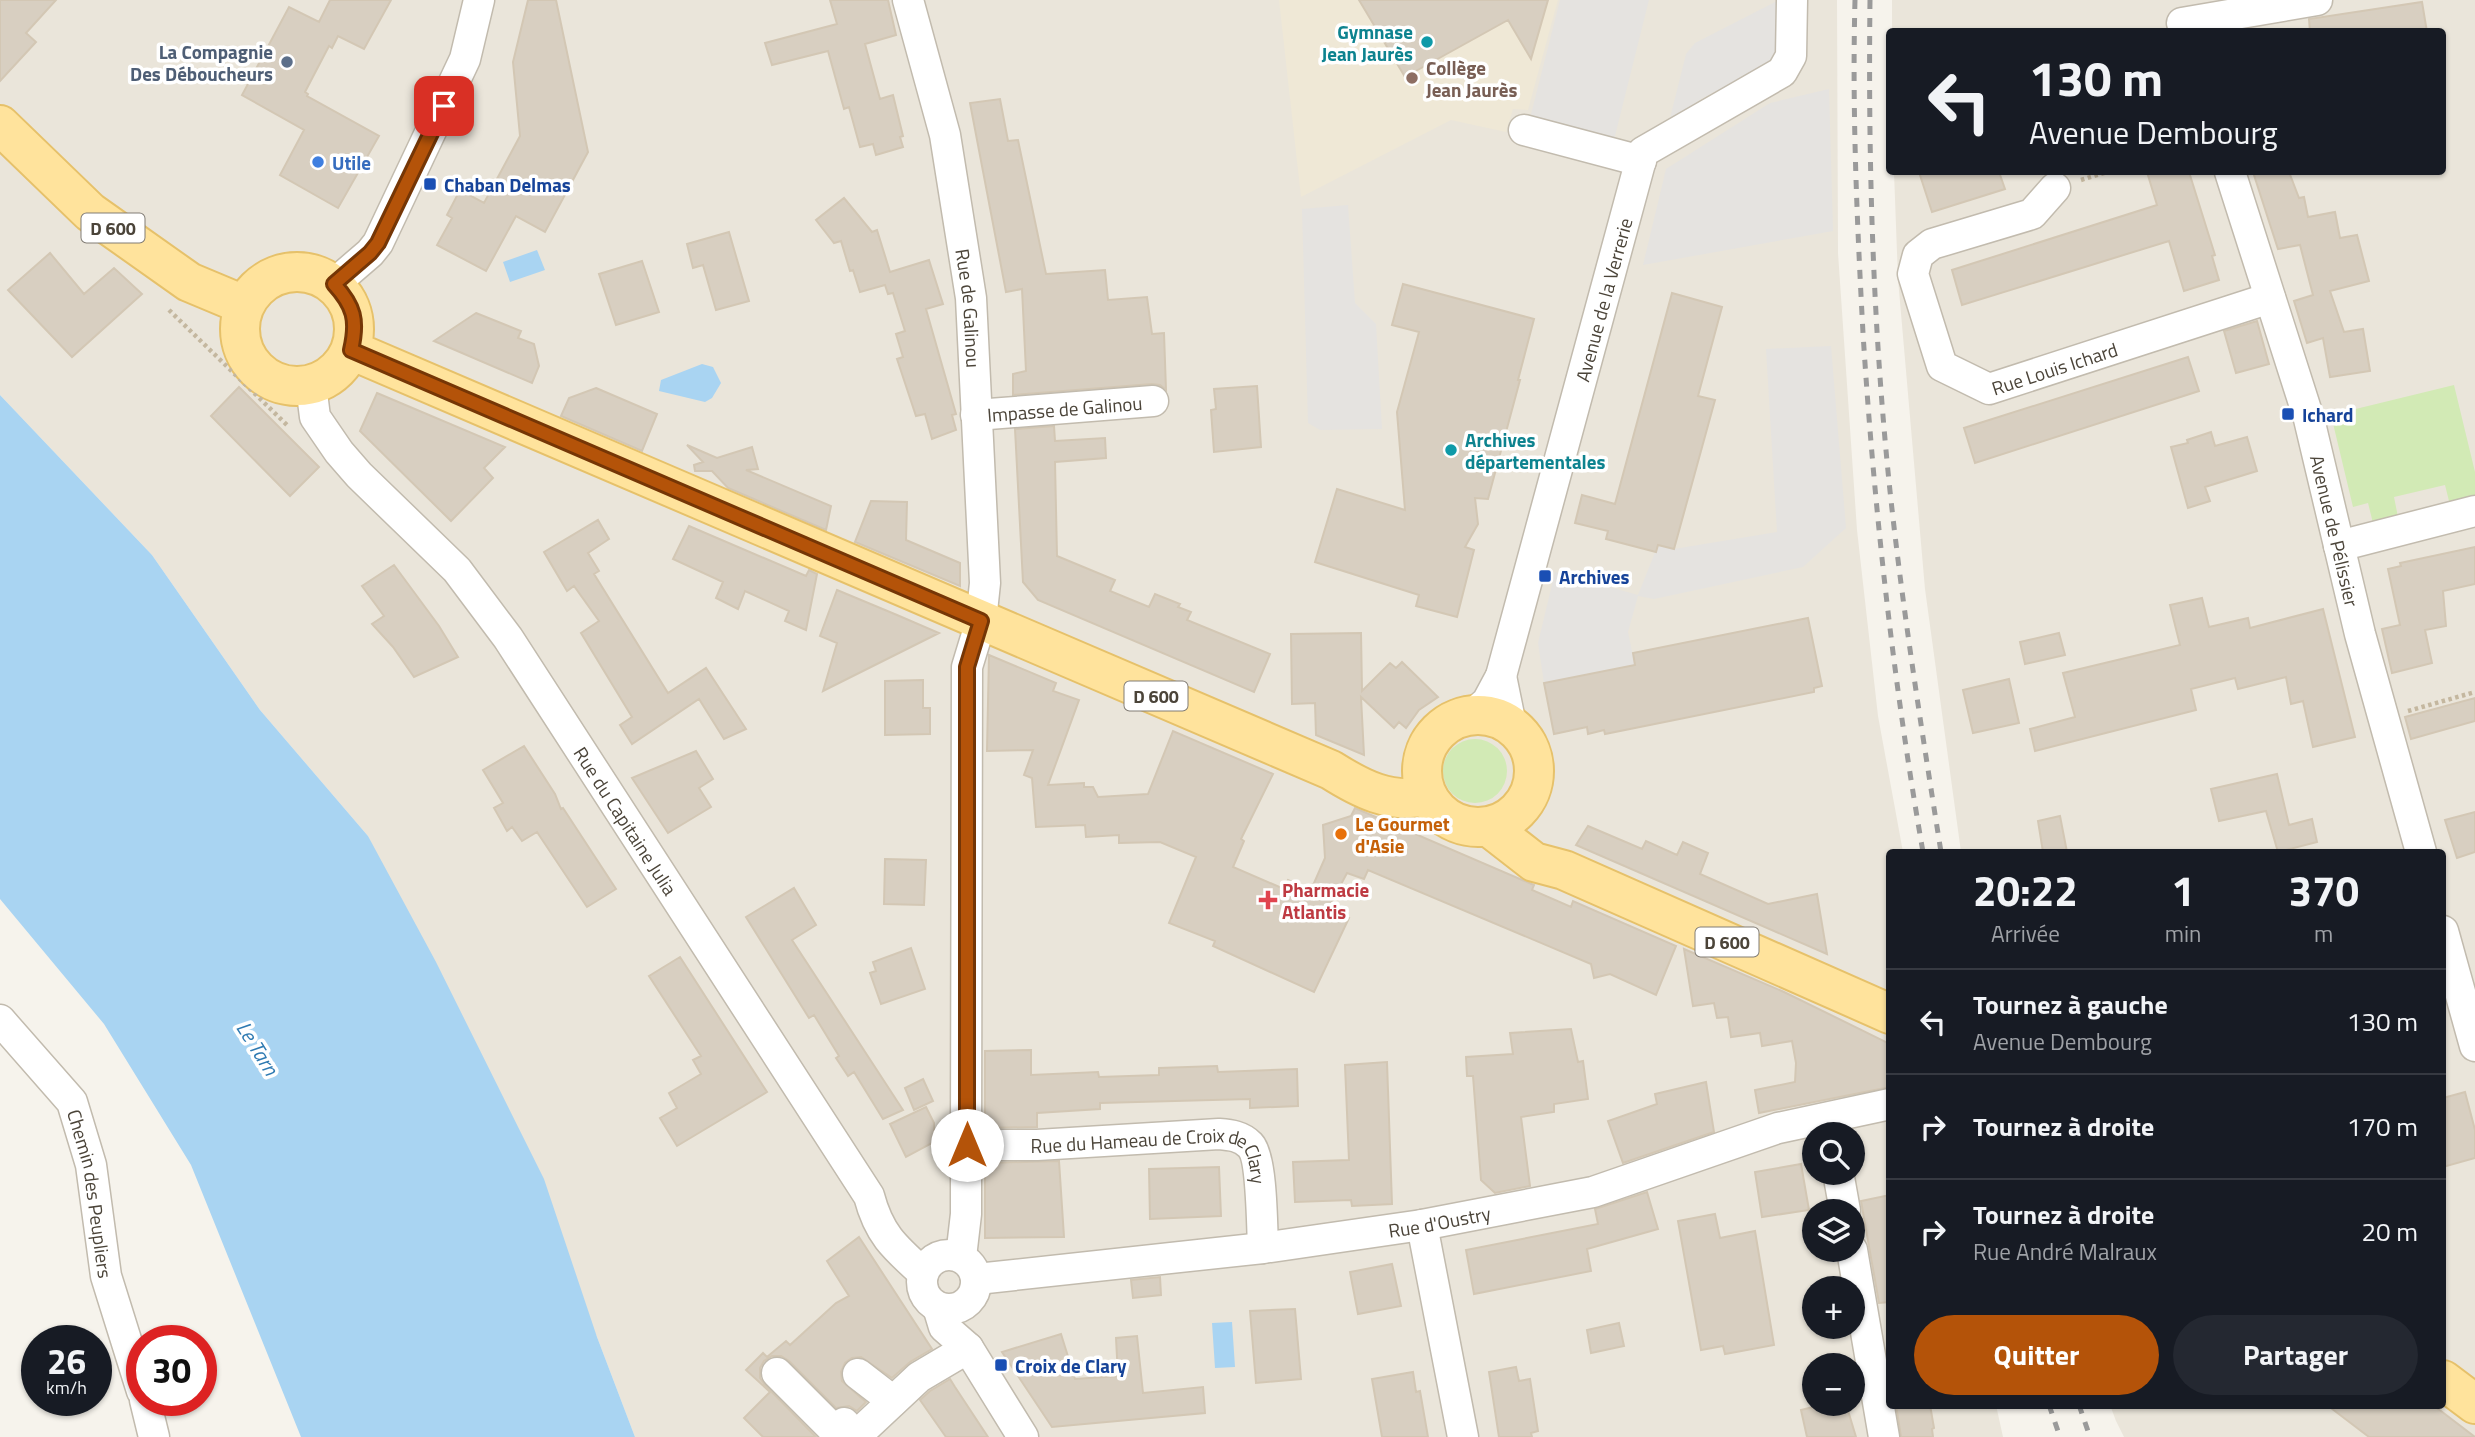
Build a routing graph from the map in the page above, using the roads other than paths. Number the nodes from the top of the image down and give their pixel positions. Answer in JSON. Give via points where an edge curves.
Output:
{"nodes":[{"id":1,"x":479,"y":0,"type":"edge"},
{"id":2,"x":908,"y":0,"type":"edge"},
{"id":3,"x":1792,"y":0,"type":"edge"},
{"id":4,"x":2317,"y":0,"type":"edge"},
{"id":5,"x":2181,"y":18,"type":"edge"},
{"id":6,"x":0,"y":125,"type":"edge"},
{"id":7,"x":1524,"y":130,"type":"dead end"},
{"id":8,"x":1641,"y":161,"type":"junction"},
{"id":9,"x":2231,"y":175,"type":"edge"},
{"id":10,"x":2055,"y":188,"type":"dead end"},
{"id":11,"x":334,"y":284,"type":"junction"},
{"id":12,"x":2270,"y":298,"type":"junction"},
{"id":13,"x":244,"y":305,"type":"junction"},
{"id":14,"x":351,"y":350,"type":"junction"},
{"id":15,"x":311,"y":385,"type":"junction"},
{"id":16,"x":1153,"y":401,"type":"dead end"},
{"id":17,"x":976,"y":415,"type":"junction"},
{"id":18,"x":2475,"y":511,"type":"edge"},
{"id":19,"x":2339,"y":546,"type":"junction"},
{"id":20,"x":981,"y":621,"type":"junction"},
{"id":21,"x":1501,"y":676,"type":"junction"},
{"id":22,"x":1473,"y":714,"type":"junction"},
{"id":23,"x":1511,"y":725,"type":"junction"},
{"id":24,"x":1423,"y":755,"type":"junction"},
{"id":25,"x":1331,"y":770,"type":"junction"},
{"id":26,"x":1426,"y":796,"type":"junction"},
{"id":27,"x":1525,"y":802,"type":"junction"},
{"id":28,"x":1489,"y":827,"type":"junction"},
{"id":29,"x":2420,"y":849,"type":"edge"},
{"id":30,"x":1564,"y":870,"type":"junction"},
{"id":31,"x":2446,"y":953,"type":"edge"},
{"id":32,"x":2449,"y":975,"type":"edge"},
{"id":33,"x":1886,"y":1012,"type":"edge"},
{"id":34,"x":0,"y":1020,"type":"edge"},
{"id":35,"x":2475,"y":1046,"type":"edge"},
{"id":36,"x":1886,"y":1105,"type":"edge"},
{"id":37,"x":1839,"y":1122,"type":"edge"},
{"id":38,"x":1802,"y":1127,"type":"edge"},
{"id":39,"x":967,"y":1145,"type":"junction"},
{"id":40,"x":1422,"y":1225,"type":"junction"},
{"id":41,"x":1264,"y":1248,"type":"junction"},
{"id":42,"x":1854,"y":1262,"type":"edge"},
{"id":43,"x":949,"y":1280,"type":"junction"},
{"id":44,"x":126,"y":1340,"type":"edge"},
{"id":45,"x":968,"y":1348,"type":"junction"},
{"id":46,"x":777,"y":1373,"type":"dead end"},
{"id":47,"x":858,"y":1374,"type":"dead end"},
{"id":48,"x":2446,"y":1382,"type":"edge"},
{"id":49,"x":893,"y":1401,"type":"junction"},
{"id":50,"x":2475,"y":1404,"type":"edge"},
{"id":51,"x":149,"y":1416,"type":"edge"},
{"id":52,"x":154,"y":1437,"type":"edge"},
{"id":53,"x":1023,"y":1437,"type":"edge"},
{"id":54,"x":1463,"y":1437,"type":"edge"},
{"id":55,"x":1884,"y":1437,"type":"edge"}],
"edges":[{"from":1,"to":11,"type":"street","via":[[465,59],[378,243]]},
{"from":2,"to":17,"type":"street","name":"Rue de Galinou","via":[[949,163],[971,299]]},
{"from":3,"to":8,"type":"street","via":[[1791,56],[1782,72],[1643,152]]},
{"from":4,"to":5,"type":"street"},
{"from":6,"to":13,"type":"main road","number":"D 600","via":[[90,212],[189,282]]},
{"from":7,"to":8,"type":"street"},
{"from":8,"to":21,"type":"street","name":"Avenue de la Verrerie"},
{"from":9,"to":12,"type":"street","name":"Avenue de Pélissier"},
{"from":10,"to":12,"type":"street","name":"Rue Louis Ichard","via":[[2032,214],[1932,244],[1918,255],[1913,274],[1942,366],[1989,389]]},
{"from":11,"to":13,"type":"main road","via":[[301,271],[283,273],[267,279]]},
{"from":11,"to":14,"type":"main road","via":[[353,314]]},
{"from":12,"to":19,"type":"street","name":"Avenue de Pélissier","via":[[2308,419]]},
{"from":13,"to":15,"type":"main road","via":[[240,342],[247,359],[274,382],[292,387]]},
{"from":14,"to":15,"type":"main road","via":[[342,366]]},
{"from":14,"to":20,"type":"main road","number":"D 600"},
{"from":15,"to":43,"type":"street","name":"Rue du Capitaine Julia","via":[[315,417],[339,452],[457,570],[508,638],[869,1196],[882,1230],[895,1248]]},
{"from":16,"to":17,"type":"street","name":"Impasse de Galinou"},
{"from":17,"to":20,"type":"street","name":"Rue de Galinou","via":[[985,583]]},
{"from":18,"to":19,"type":"street"},
{"from":19,"to":29,"type":"street","name":"Avenue de Pélissier"},
{"from":20,"to":25,"type":"main road","number":"D 600"},
{"from":20,"to":39,"type":"street","name":"Rue de Galinou","via":[[967,667]]},
{"from":21,"to":22,"type":"street","name":"Avenue de la Verrerie","via":[[1487,702]]},
{"from":21,"to":23,"type":"street","name":"Avenue de la Verrerie"},
{"from":22,"to":23,"type":"main road","via":[[1494,716]]},
{"from":22,"to":24,"type":"main road","via":[[1447,723],[1431,738]]},
{"from":23,"to":27,"type":"main road","via":[[1526,741],[1534,761],[1534,782]]},
{"from":24,"to":25,"type":"main road","number":"D 600","via":[[1384,773]]},
{"from":24,"to":26,"type":"main road","via":[[1420,775]]},
{"from":25,"to":26,"type":"main road","number":"D 600","via":[[1363,790],[1409,800]]},
{"from":26,"to":28,"type":"main road","via":[[1440,815],[1461,826]]},
{"from":27,"to":28,"type":"main road","via":[[1509,818]]},
{"from":27,"to":30,"type":"main road","number":"D 600","via":[[1535,841]]},
{"from":28,"to":30,"type":"main road","number":"D 600","via":[[1534,862]]},
{"from":30,"to":33,"type":"main road","number":"D 600"},
{"from":31,"to":32,"type":"street"},
{"from":32,"to":35,"type":"street"},
{"from":34,"to":44,"type":"street","name":"Chemin des Peupliers","via":[[72,1102],[91,1165],[106,1276]]},
{"from":36,"to":37,"type":"street","name":"Rue d'Oustry"},
{"from":38,"to":40,"type":"street","name":"Rue d'Oustry","via":[[1778,1128],[1593,1192]]},
{"from":39,"to":41,"type":"street","name":"Rue du Hameau de Croix de Clary","via":[[1236,1136],[1251,1146],[1258,1160]]},
{"from":39,"to":43,"type":"street","name":"Rue de Galinou","via":[[965,1214]]},
{"from":40,"to":41,"type":"street","name":"Rue d'Oustry"},
{"from":40,"to":54,"type":"street"},
{"from":41,"to":43,"type":"street","name":"Rue d'Oustry"},
{"from":42,"to":55,"type":"street"},
{"from":43,"to":45,"type":"street","name":"Rue de Galinou","via":[[971,1322]]},
{"from":45,"to":49,"type":"street","via":[[919,1377]]},
{"from":45,"to":53,"type":"street"},
{"from":46,"to":49,"type":"street","via":[[835,1432],[844,1423],[856,1436]]},
{"from":47,"to":49,"type":"street"},
{"from":48,"to":50,"type":"main road"},
{"from":51,"to":52,"type":"street"}]}
